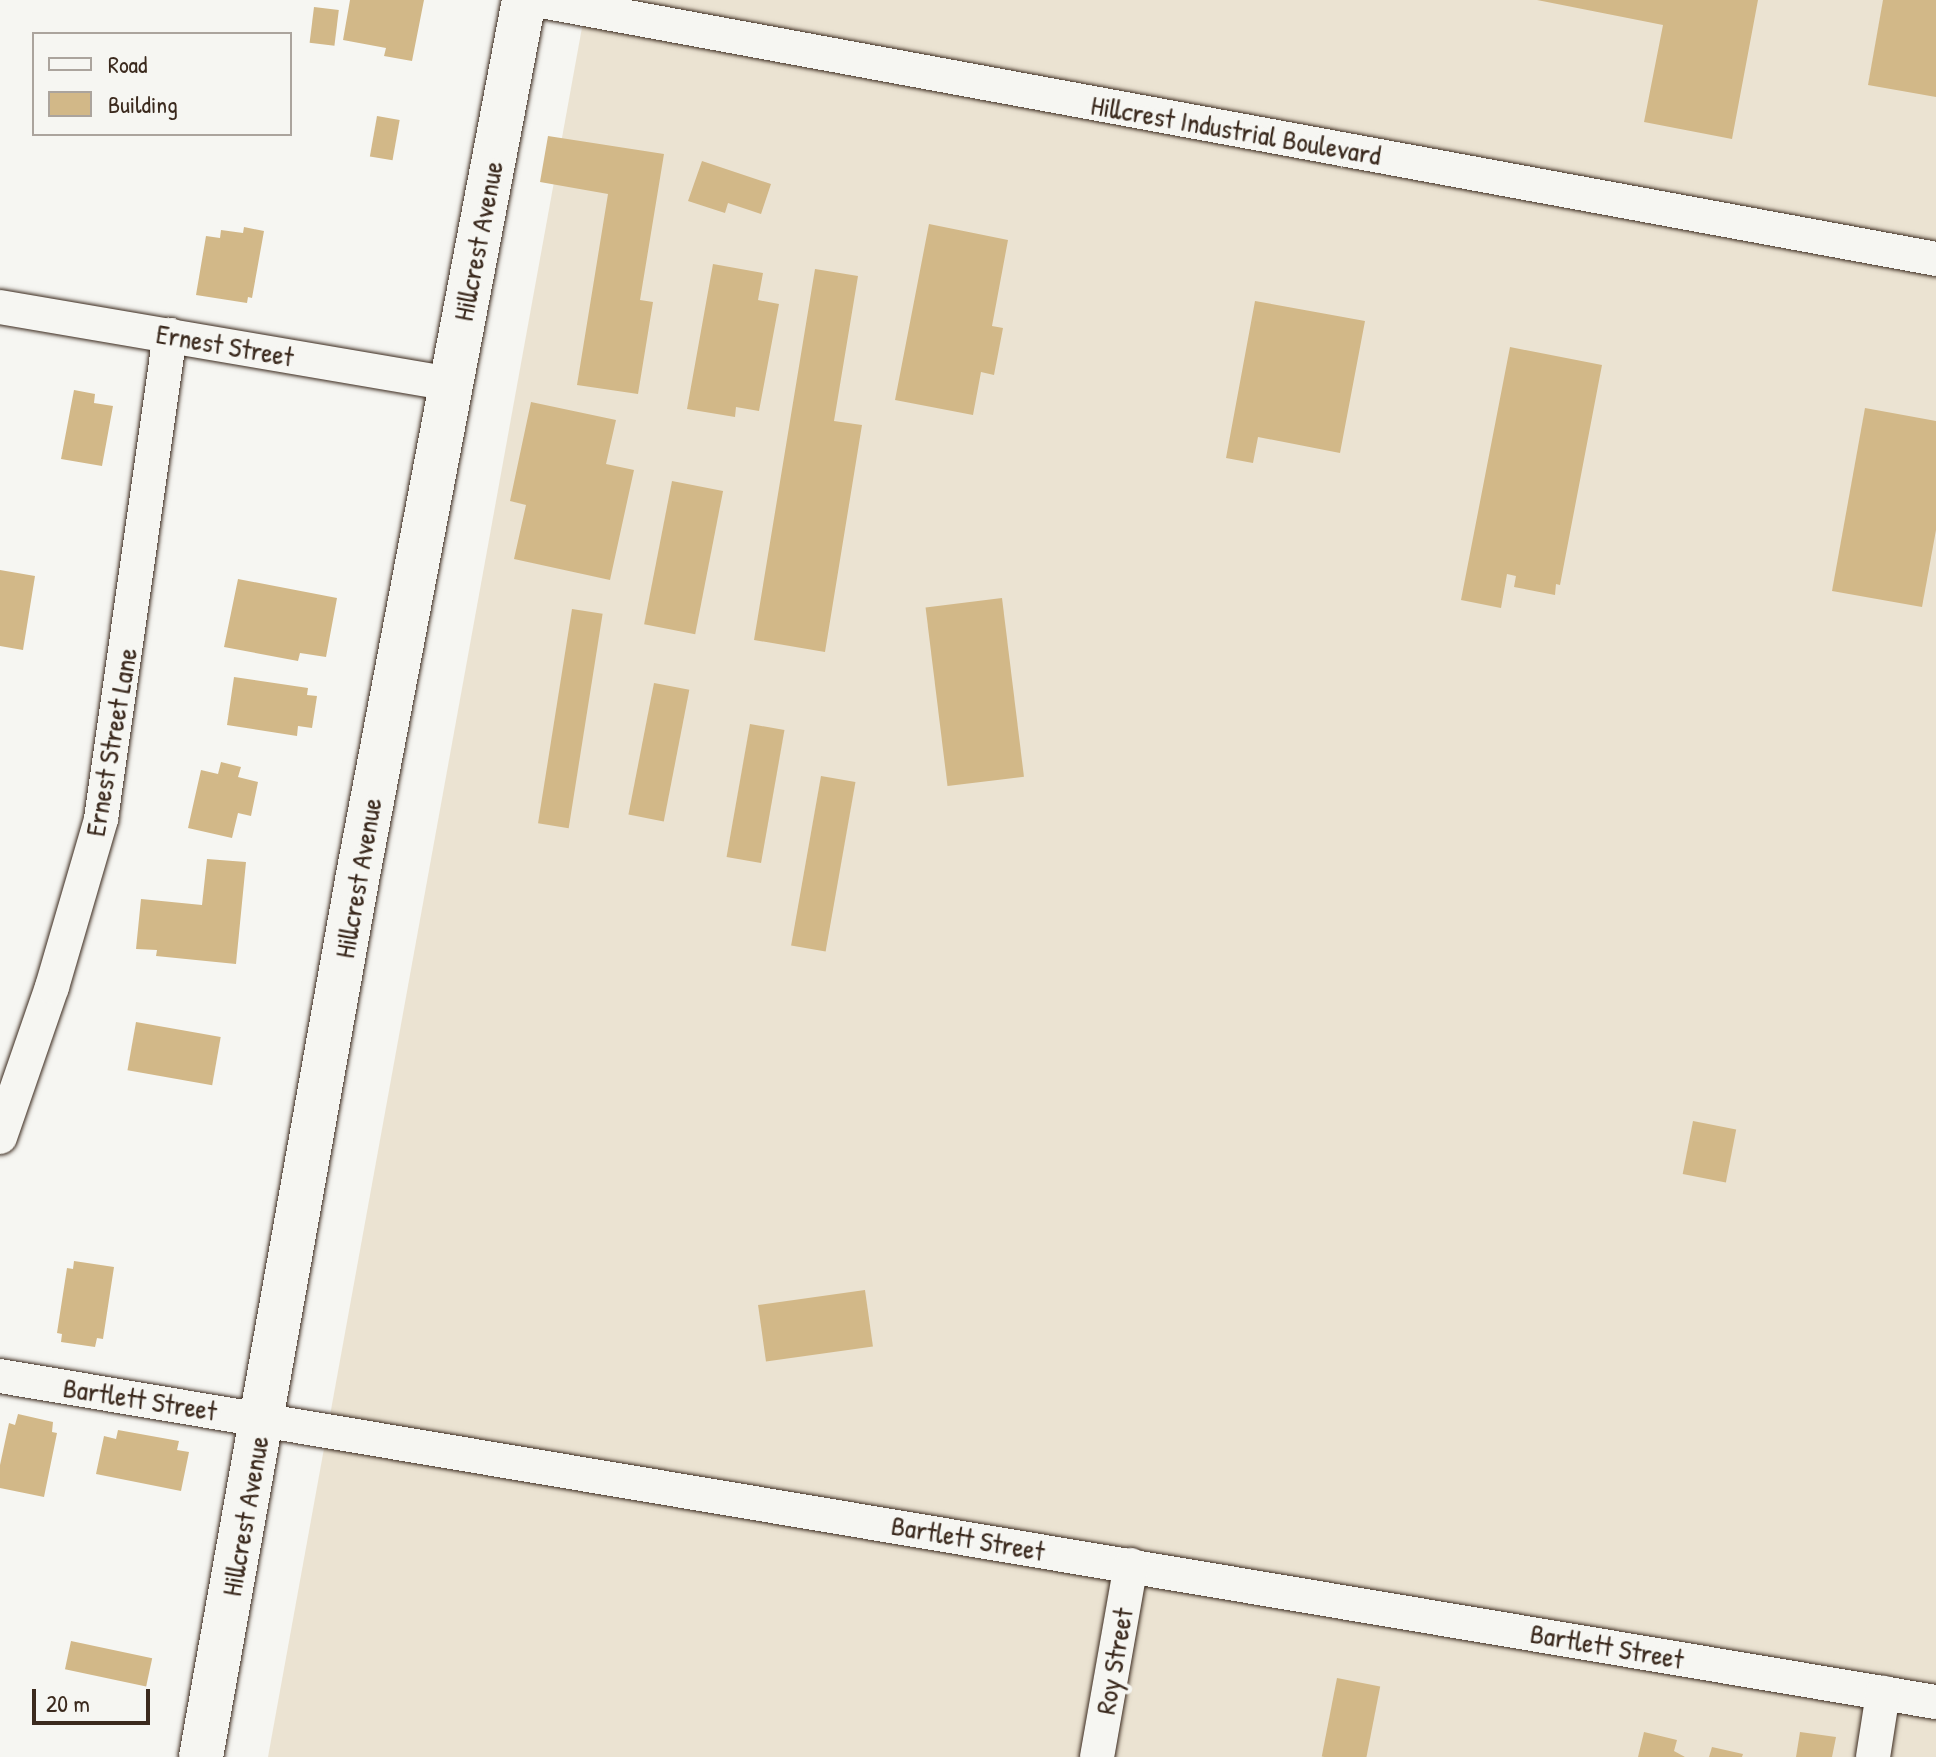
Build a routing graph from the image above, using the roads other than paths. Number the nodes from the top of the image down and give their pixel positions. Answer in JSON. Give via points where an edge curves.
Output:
{"nodes":[{"id":1,"x":524,"y":0,"type":"edge"},
{"id":2,"x":536,"y":0,"type":"edge"},
{"id":3,"x":1936,"y":259,"type":"edge"},
{"id":4,"x":0,"y":307,"type":"edge"},
{"id":5,"x":170,"y":335,"type":"junction"},
{"id":6,"x":450,"y":384,"type":"junction"},
{"id":7,"x":0,"y":1137,"type":"edge"},
{"id":8,"x":0,"y":1376,"type":"edge"},
{"id":9,"x":262,"y":1418,"type":"junction"},
{"id":10,"x":1131,"y":1565,"type":"junction"},
{"id":11,"x":1883,"y":1693,"type":"junction"},
{"id":12,"x":1936,"y":1702,"type":"edge"},
{"id":13,"x":201,"y":1757,"type":"edge"},
{"id":14,"x":1097,"y":1757,"type":"edge"},
{"id":15,"x":1873,"y":1757,"type":"edge"}],
"edges":[{"from":1,"to":6,"type":"street","name":"Hillcrest Avenue"},
{"from":2,"to":3,"type":"street","name":"Hillcrest Industrial Boulevard"},
{"from":4,"to":5,"type":"street","name":"Ernest Street"},
{"from":5,"to":6,"type":"street","name":"Ernest Street"},
{"from":5,"to":7,"type":"street","name":"Ernest Street Lane","via":[[101,819],[52,987]]},
{"from":6,"to":9,"type":"street","name":"Hillcrest Avenue"},
{"from":8,"to":9,"type":"street","name":"Bartlett Street"},
{"from":9,"to":10,"type":"street","name":"Bartlett Street"},
{"from":9,"to":13,"type":"street","name":"Hillcrest Avenue"},
{"from":10,"to":11,"type":"street","name":"Bartlett Street"},
{"from":10,"to":14,"type":"street","name":"Roy Street"},
{"from":11,"to":12,"type":"street","name":"Bartlett Street"},
{"from":11,"to":15,"type":"street"}]}
